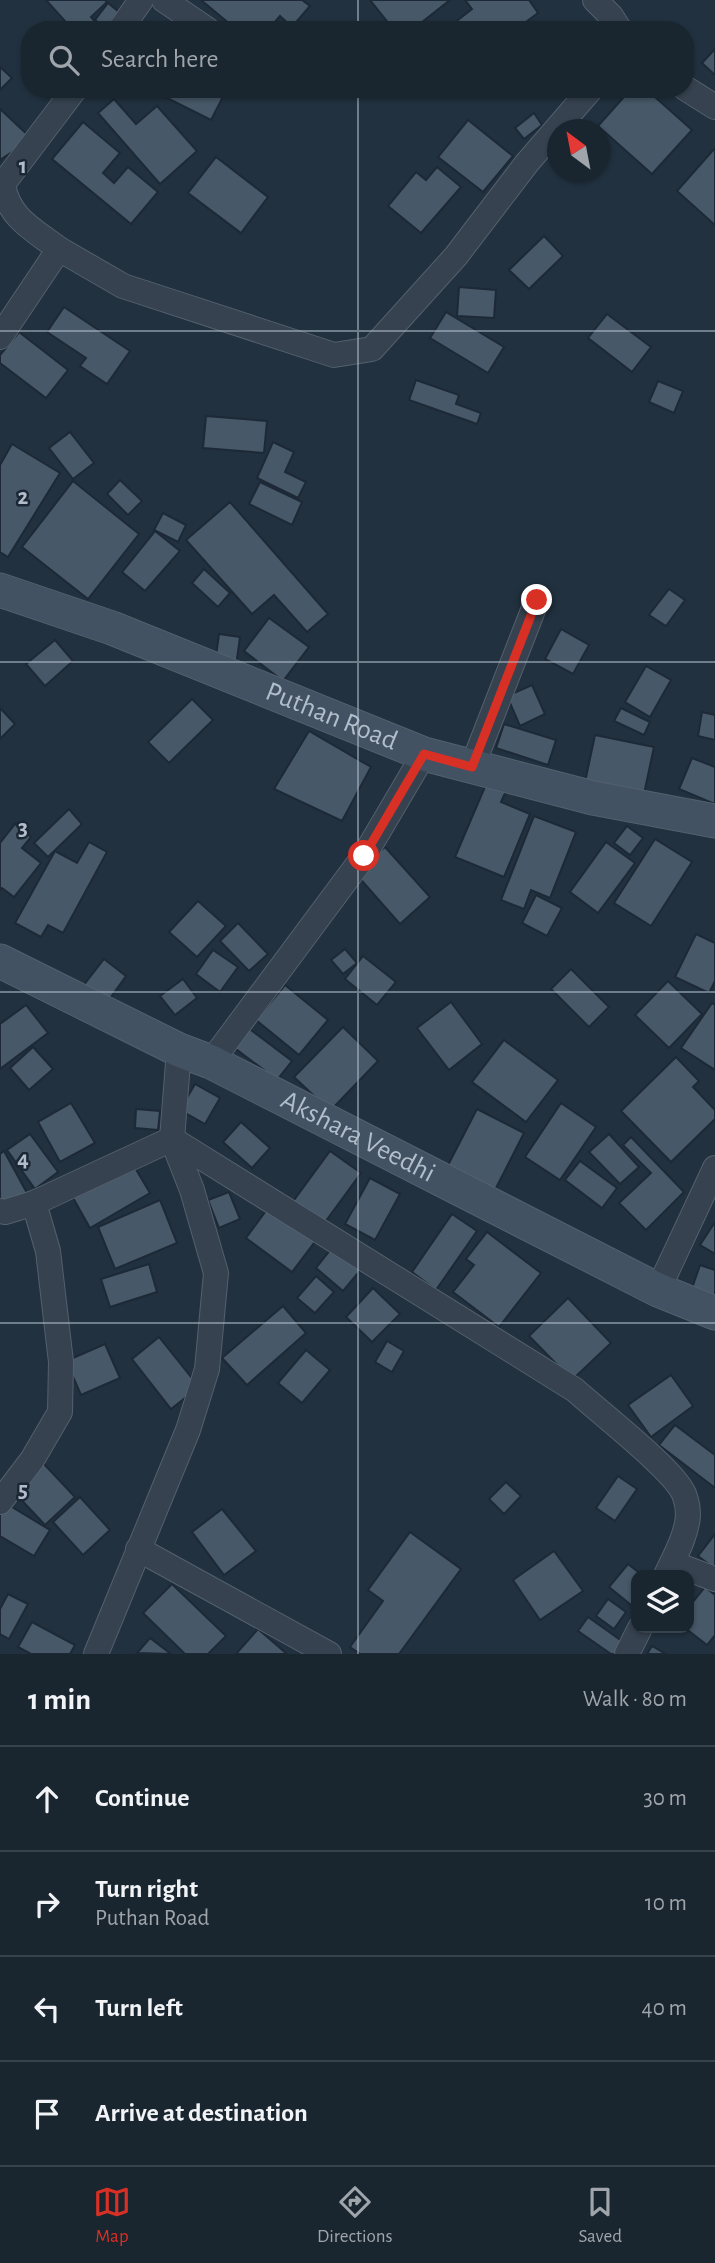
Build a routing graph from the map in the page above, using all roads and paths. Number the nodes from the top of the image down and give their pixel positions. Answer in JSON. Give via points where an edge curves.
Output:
{"nodes":[{"id":1,"x":141,"y":0,"type":"edge"},
{"id":2,"x":164,"y":0,"type":"edge"},
{"id":3,"x":595,"y":0,"type":"edge"},
{"id":4,"x":126,"y":21,"type":"edge"},
{"id":5,"x":195,"y":21,"type":"edge"},
{"id":6,"x":614,"y":21,"type":"edge"},
{"id":7,"x":694,"y":94,"type":"edge"},
{"id":8,"x":68,"y":98,"type":"edge"},
{"id":9,"x":583,"y":98,"type":"edge"},
{"id":10,"x":715,"y":107,"type":"edge"},
{"id":11,"x":2,"y":183,"type":"edge"},
{"id":12,"x":59,"y":249,"type":"junction"},
{"id":13,"x":0,"y":337,"type":"edge"},
{"id":14,"x":0,"y":590,"type":"edge"},
{"id":15,"x":537,"y":600,"type":"dead end"},
{"id":16,"x":424,"y":754,"type":"junction"},
{"id":17,"x":472,"y":767,"type":"junction"},
{"id":18,"x":715,"y":821,"type":"edge"},
{"id":19,"x":0,"y":961,"type":"edge"},
{"id":20,"x":179,"y":1050,"type":"junction"},
{"id":21,"x":211,"y":1062,"type":"junction"},
{"id":22,"x":172,"y":1139,"type":"junction"},
{"id":23,"x":715,"y":1168,"type":"edge"},
{"id":24,"x":34,"y":1203,"type":"junction"},
{"id":25,"x":0,"y":1211,"type":"edge"},
{"id":26,"x":658,"y":1290,"type":"junction"},
{"id":27,"x":715,"y":1313,"type":"edge"},
{"id":28,"x":0,"y":1502,"type":"edge"},
{"id":29,"x":138,"y":1549,"type":"junction"},
{"id":30,"x":668,"y":1569,"type":"edge"},
{"id":31,"x":715,"y":1579,"type":"edge"},
{"id":32,"x":638,"y":1633,"type":"edge"},
{"id":33,"x":96,"y":1654,"type":"edge"},
{"id":34,"x":329,"y":1654,"type":"edge"},
{"id":35,"x":627,"y":1654,"type":"edge"}],
"edges":[{"from":1,"to":4,"type":"street"},
{"from":2,"to":5,"type":"street"},
{"from":3,"to":6,"type":"street"},
{"from":7,"to":10,"type":"street"},
{"from":8,"to":11,"type":"street"},
{"from":9,"to":12,"type":"street","via":[[456,256],[372,349],[334,355],[123,286]]},
{"from":11,"to":12,"type":"street","via":[[5,200],[17,218]]},
{"from":12,"to":13,"type":"street"},
{"from":14,"to":16,"type":"street","name":"Puthan Road","via":[[112,628]]},
{"from":15,"to":17,"type":"street"},
{"from":16,"to":17,"type":"street","name":"Puthan Road"},
{"from":16,"to":21,"type":"street","via":[[364,856]]},
{"from":17,"to":18,"type":"street","name":"Puthan Road","via":[[593,798]]},
{"from":19,"to":20,"type":"street","name":"Akshara Veedhi"},
{"from":20,"to":21,"type":"street","name":"Akshara Veedhi"},
{"from":20,"to":22,"type":"street"},
{"from":21,"to":26,"type":"street","name":"Akshara Veedhi"},
{"from":22,"to":24,"type":"street"},
{"from":22,"to":29,"type":"street","via":[[192,1189],[215,1273],[207,1369],[188,1430]]},
{"from":22,"to":30,"type":"street","via":[[575,1390],[666,1471],[684,1493],[688,1516]]},
{"from":23,"to":26,"type":"street"},
{"from":24,"to":25,"type":"street"},
{"from":24,"to":28,"type":"street","via":[[50,1265],[61,1363],[60,1412]]},
{"from":26,"to":27,"type":"street","name":"Akshara Veedhi"},
{"from":29,"to":33,"type":"street"},
{"from":29,"to":34,"type":"street"},
{"from":30,"to":31,"type":"street"},
{"from":32,"to":35,"type":"street"}]}
